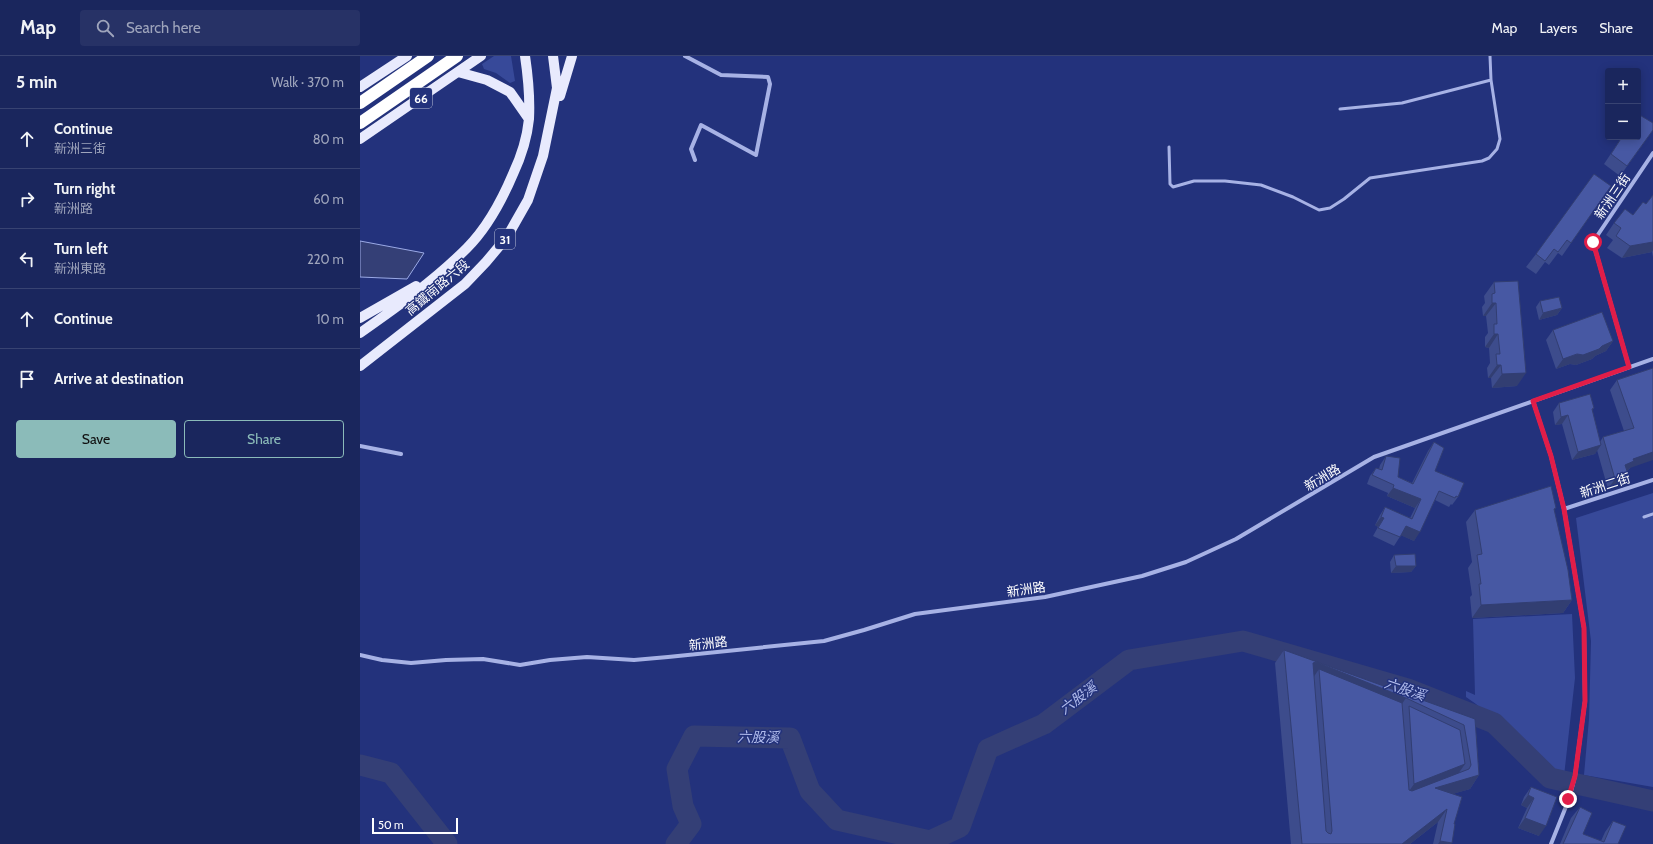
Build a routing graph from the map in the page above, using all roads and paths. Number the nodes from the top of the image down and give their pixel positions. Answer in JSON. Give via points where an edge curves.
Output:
{"nodes":[{"id":1,"x":407,"y":56,"type":"edge"},
{"id":2,"x":428,"y":56,"type":"edge"},
{"id":3,"x":457,"y":56,"type":"edge"},
{"id":4,"x":481,"y":56,"type":"edge"},
{"id":5,"x":525,"y":56,"type":"edge"},
{"id":6,"x":553,"y":56,"type":"edge"},
{"id":7,"x":572,"y":56,"type":"edge"},
{"id":8,"x":685,"y":56,"type":"edge"},
{"id":9,"x":1490,"y":56,"type":"edge"},
{"id":10,"x":458,"y":72,"type":"junction"},
{"id":11,"x":1491,"y":80,"type":"junction"},
{"id":12,"x":360,"y":87,"type":"edge"},
{"id":13,"x":360,"y":103,"type":"edge"},
{"id":14,"x":1340,"y":109,"type":"dead end"},
{"id":15,"x":528,"y":119,"type":"junction"},
{"id":16,"x":360,"y":123,"type":"edge"},
{"id":17,"x":360,"y":139,"type":"edge"},
{"id":18,"x":1169,"y":147,"type":"dead end"},
{"id":19,"x":1653,"y":153,"type":"edge"},
{"id":20,"x":543,"y":156,"type":"junction"},
{"id":21,"x":695,"y":160,"type":"dead end"},
{"id":22,"x":441,"y":272,"type":"junction"},
{"id":23,"x":360,"y":318,"type":"edge"},
{"id":24,"x":360,"y":333,"type":"edge"},
{"id":25,"x":1653,"y":359,"type":"edge"},
{"id":26,"x":360,"y":366,"type":"edge"},
{"id":27,"x":1629,"y":367,"type":"junction"},
{"id":28,"x":1533,"y":401,"type":"junction"},
{"id":29,"x":360,"y":446,"type":"edge"},
{"id":30,"x":401,"y":454,"type":"dead end"},
{"id":31,"x":1653,"y":480,"type":"edge"},
{"id":32,"x":1564,"y":509,"type":"junction"},
{"id":33,"x":1653,"y":514,"type":"edge"},
{"id":34,"x":1644,"y":517,"type":"dead end"},
{"id":35,"x":360,"y":655,"type":"edge"},
{"id":36,"x":1551,"y":844,"type":"edge"}],
"edges":[{"from":1,"to":12,"type":"main road"},
{"from":2,"to":13,"type":"highway","number":"66"},
{"from":3,"to":16,"type":"highway","number":"66"},
{"from":4,"to":10,"type":"main road","number":"66"},
{"from":5,"to":15,"type":"main road","name":"高鐵南路六段","number":"31"},
{"from":6,"to":20,"type":"main road","name":"高鐵南路六段","number":"31","via":[[557,88]]},
{"from":7,"to":20,"type":"main road","number":"31"},
{"from":8,"to":21,"type":"street","via":[[721,75],[768,76],[770,84],[756,155],[701,125],[691,149]]},
{"from":9,"to":11,"type":"lane"},
{"from":10,"to":15,"type":"main road","via":[[487,80],[510,92]]},
{"from":10,"to":17,"type":"main road","number":"66"},
{"from":11,"to":14,"type":"lane","via":[[1402,103]]},
{"from":11,"to":18,"type":"lane","via":[[1500,139],[1497,149],[1489,158],[1370,178],[1330,208],[1319,210],[1261,185],[1194,181],[1173,187],[1170,184]]},
{"from":15,"to":22,"type":"main road","name":"高鐵南路六段","number":"31","via":[[523,151],[506,190],[468,248]]},
{"from":19,"to":27,"type":"street","name":"新洲三街","via":[[1593,242]]},
{"from":20,"to":26,"type":"main road","name":"高鐵南路六段","number":"31","via":[[528,200],[507,237],[486,262],[465,284]]},
{"from":22,"to":23,"type":"main road","name":"高鐵南路六段","number":"31"},
{"from":22,"to":24,"type":"main road","name":"高鐵南路六段","number":"31"},
{"from":25,"to":27,"type":"street","name":"新洲路"},
{"from":27,"to":28,"type":"street","name":"新洲路"},
{"from":28,"to":32,"type":"street","via":[[1551,456]]},
{"from":28,"to":35,"type":"street","name":"新洲路","via":[[1374,457],[1236,539],[1186,562],[1142,576],[1045,596],[915,614],[824,641],[668,657],[634,660],[587,657],[520,665],[483,659],[411,663]]},
{"from":29,"to":30,"type":"street"},
{"from":31,"to":32,"type":"street","name":"新洲二街"},
{"from":32,"to":36,"type":"street","via":[[1584,628],[1585,701],[1575,776]]},
{"from":33,"to":34,"type":"lane"}]}
